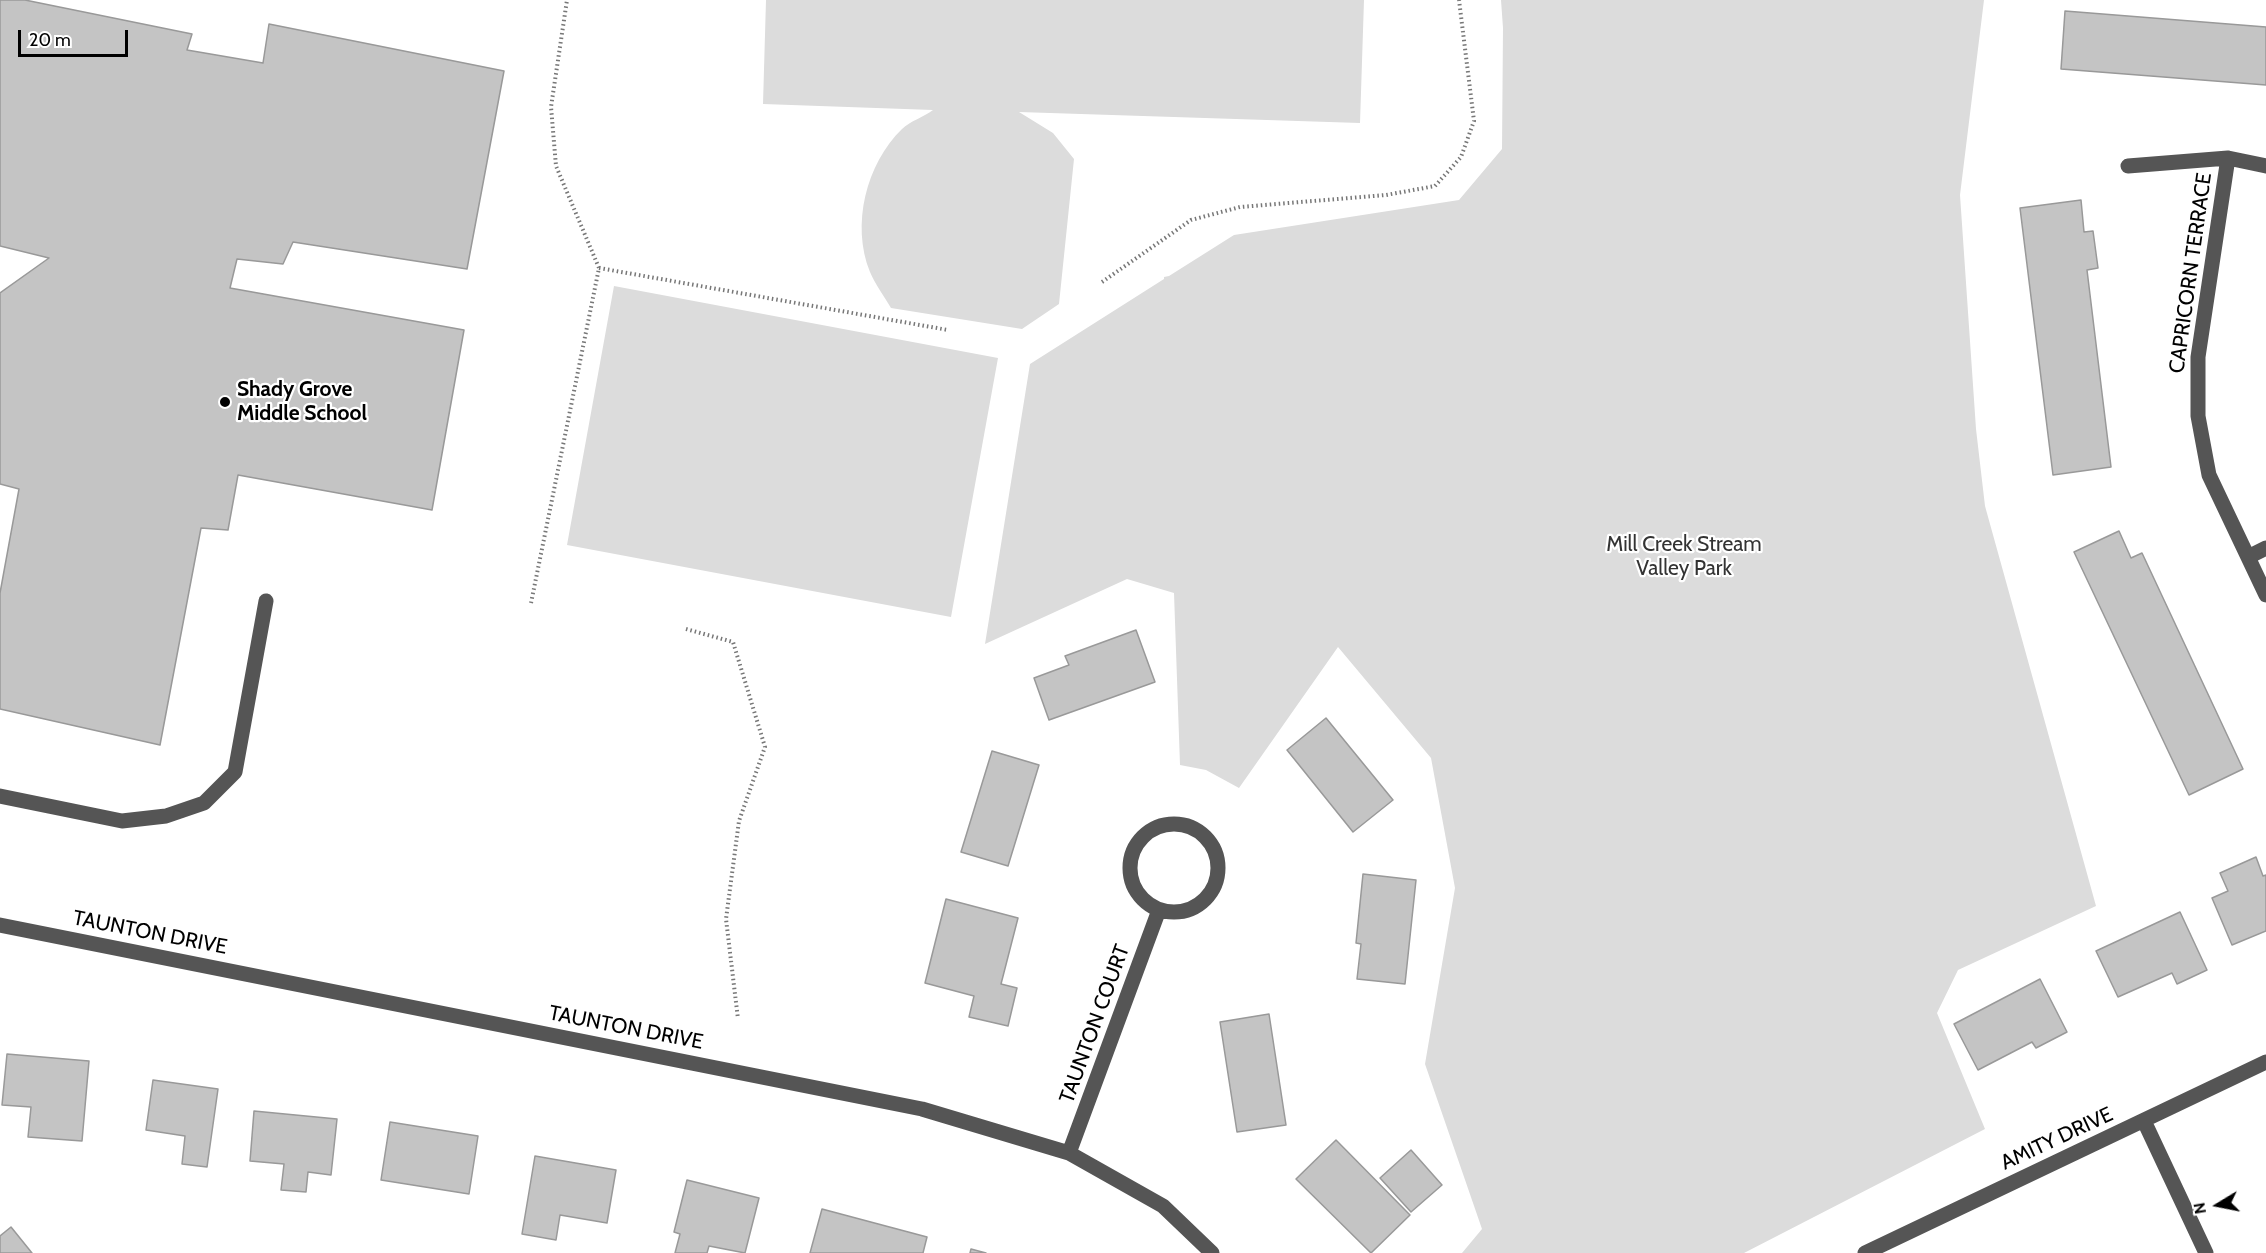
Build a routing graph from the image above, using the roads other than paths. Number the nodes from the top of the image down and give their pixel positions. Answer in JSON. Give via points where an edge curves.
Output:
{"nodes":[{"id":1,"x":2228,"y":158,"type":"junction"},
{"id":2,"x":2128,"y":166,"type":"dead end"},
{"id":3,"x":2266,"y":166,"type":"edge"},
{"id":4,"x":2266,"y":548,"type":"edge"},
{"id":5,"x":2248,"y":557,"type":"junction"},
{"id":6,"x":2266,"y":595,"type":"edge"},
{"id":7,"x":266,"y":601,"type":"dead end"},
{"id":8,"x":0,"y":796,"type":"edge"},
{"id":9,"x":1159,"y":910,"type":"junction"},
{"id":10,"x":0,"y":925,"type":"edge"},
{"id":11,"x":2266,"y":1062,"type":"edge"},
{"id":12,"x":2144,"y":1121,"type":"junction"},
{"id":13,"x":1069,"y":1153,"type":"junction"},
{"id":14,"x":1212,"y":1253,"type":"edge"},
{"id":15,"x":1865,"y":1253,"type":"edge"},
{"id":16,"x":2206,"y":1253,"type":"edge"}],
"edges":[{"from":1,"to":2,"type":"street","name":"CAPRICORN TERRACE"},
{"from":1,"to":3,"type":"street","name":"CAPRICORN TERRACE"},
{"from":1,"to":5,"type":"street","name":"CAPRICORN TERRACE","via":[[2198,357],[2198,416],[2209,475]]},
{"from":4,"to":5,"type":"street"},
{"from":5,"to":6,"type":"street","name":"CAPRICORN TERRACE"},
{"from":7,"to":8,"type":"street","via":[[235,772],[204,803],[166,816],[122,821]]},
{"from":9,"to":9,"type":"street","via":[[1141,898],[1131,879],[1130,858],[1139,839],[1156,826],[1177,823],[1201,831],[1216,852],[1218,877],[1206,899],[1184,912]]},
{"from":9,"to":13,"type":"street","name":"TAUNTON COURT"},
{"from":10,"to":13,"type":"street","name":"TAUNTON DRIVE","via":[[922,1109]]},
{"from":11,"to":12,"type":"street","name":"AMITY DRIVE"},
{"from":12,"to":15,"type":"street","name":"AMITY DRIVE"},
{"from":12,"to":16,"type":"street"},
{"from":13,"to":14,"type":"street","name":"TAUNTON DRIVE","via":[[1163,1206]]}]}
